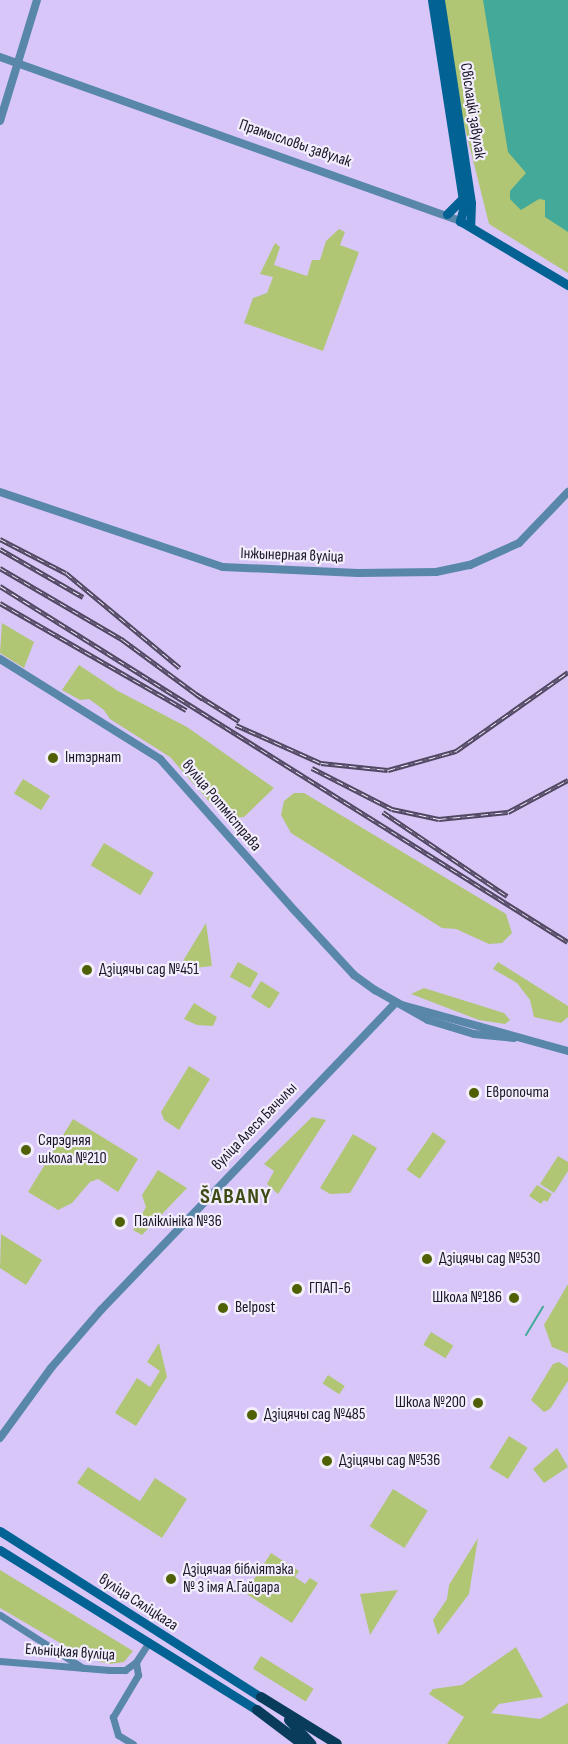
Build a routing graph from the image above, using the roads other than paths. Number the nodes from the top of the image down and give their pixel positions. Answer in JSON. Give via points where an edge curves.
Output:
{"nodes":[{"id":1,"x":37,"y":0,"type":"edge"},
{"id":2,"x":432,"y":0,"type":"edge"},
{"id":3,"x":440,"y":0,"type":"edge"},
{"id":4,"x":0,"y":57,"type":"edge"},
{"id":5,"x":17,"y":63,"type":"junction"},
{"id":6,"x":0,"y":121,"type":"edge"},
{"id":7,"x":463,"y":198,"type":"junction"},
{"id":8,"x":447,"y":214,"type":"junction"},
{"id":9,"x":460,"y":221,"type":"junction"},
{"id":10,"x":470,"y":226,"type":"junction"},
{"id":11,"x":568,"y":285,"type":"edge"},
{"id":12,"x":0,"y":492,"type":"edge"},
{"id":13,"x":568,"y":492,"type":"edge"},
{"id":14,"x":0,"y":659,"type":"edge"},
{"id":15,"x":395,"y":1004,"type":"junction"},
{"id":16,"x":568,"y":1051,"type":"edge"},
{"id":17,"x":0,"y":1438,"type":"edge"},
{"id":18,"x":0,"y":1531,"type":"edge"},
{"id":19,"x":0,"y":1550,"type":"edge"},
{"id":20,"x":0,"y":1615,"type":"edge"},
{"id":21,"x":155,"y":1632,"type":"junction"},
{"id":22,"x":148,"y":1642,"type":"junction"},
{"id":23,"x":0,"y":1661,"type":"edge"},
{"id":24,"x":136,"y":1662,"type":"junction"},
{"id":25,"x":83,"y":1668,"type":"junction"},
{"id":26,"x":125,"y":1670,"type":"junction"},
{"id":27,"x":138,"y":1675,"type":"junction"},
{"id":28,"x":261,"y":1697,"type":"junction"},
{"id":29,"x":257,"y":1710,"type":"joint"},
{"id":30,"x":133,"y":1744,"type":"edge"},
{"id":31,"x":302,"y":1744,"type":"edge"},
{"id":32,"x":311,"y":1744,"type":"edge"},
{"id":33,"x":337,"y":1744,"type":"edge"}],
"edges":[{"from":1,"to":5,"type":"street"},
{"from":2,"to":7,"type":"main road","name":"Свіслацкі завулак"},
{"from":3,"to":10,"type":"main road","name":"Свіслацкі завулак","via":[[471,203]]},
{"from":4,"to":5,"type":"street","name":"Прамысловы завулак"},
{"from":5,"to":6,"type":"street"},
{"from":5,"to":8,"type":"street","name":"Прамысловы завулак"},
{"from":7,"to":8,"type":"main road"},
{"from":7,"to":9,"type":"main road","name":"Свіслацкі завулак"},
{"from":8,"to":9,"type":"street","name":"Прамысловы завулак"},
{"from":9,"to":10,"type":"main road","name":"Прамысловы завулак"},
{"from":10,"to":11,"type":"main road","name":"Прамысловы завулак"},
{"from":12,"to":13,"type":"street","name":"Інжынерная вуліца","via":[[223,567],[358,573],[436,572],[470,565],[519,543]]},
{"from":14,"to":15,"type":"street","name":"вуліца Ротмістрава","via":[[160,759],[354,975]]},
{"from":15,"to":16,"type":"street","name":"вуліца Ротмістрава"},
{"from":15,"to":17,"type":"street","name":"вуліца Алеся Бачылы","via":[[80,1332]]},
{"from":18,"to":21,"type":"main road","name":"вуліца Сяліцкага"},
{"from":19,"to":22,"type":"main road","name":"вуліца Сяліцкага"},
{"from":20,"to":25,"type":"street"},
{"from":21,"to":22,"type":"main road"},
{"from":21,"to":28,"type":"main road","name":"вуліца Сяліцкага"},
{"from":22,"to":24,"type":"street"},
{"from":22,"to":29,"type":"main road","name":"вуліца Сяліцкага"},
{"from":23,"to":25,"type":"street","name":"Ельніцкая вуліца"},
{"from":24,"to":26,"type":"street","name":"Ельніцкая вуліца"},
{"from":24,"to":27,"type":"street"},
{"from":25,"to":26,"type":"street","name":"Ельніцкая вуліца"},
{"from":26,"to":27,"type":"street"},
{"from":27,"to":30,"type":"street","via":[[116,1710],[114,1725],[121,1739]]},
{"from":28,"to":32,"type":"highway"},
{"from":28,"to":33,"type":"highway"},
{"from":29,"to":31,"type":"highway"}]}
